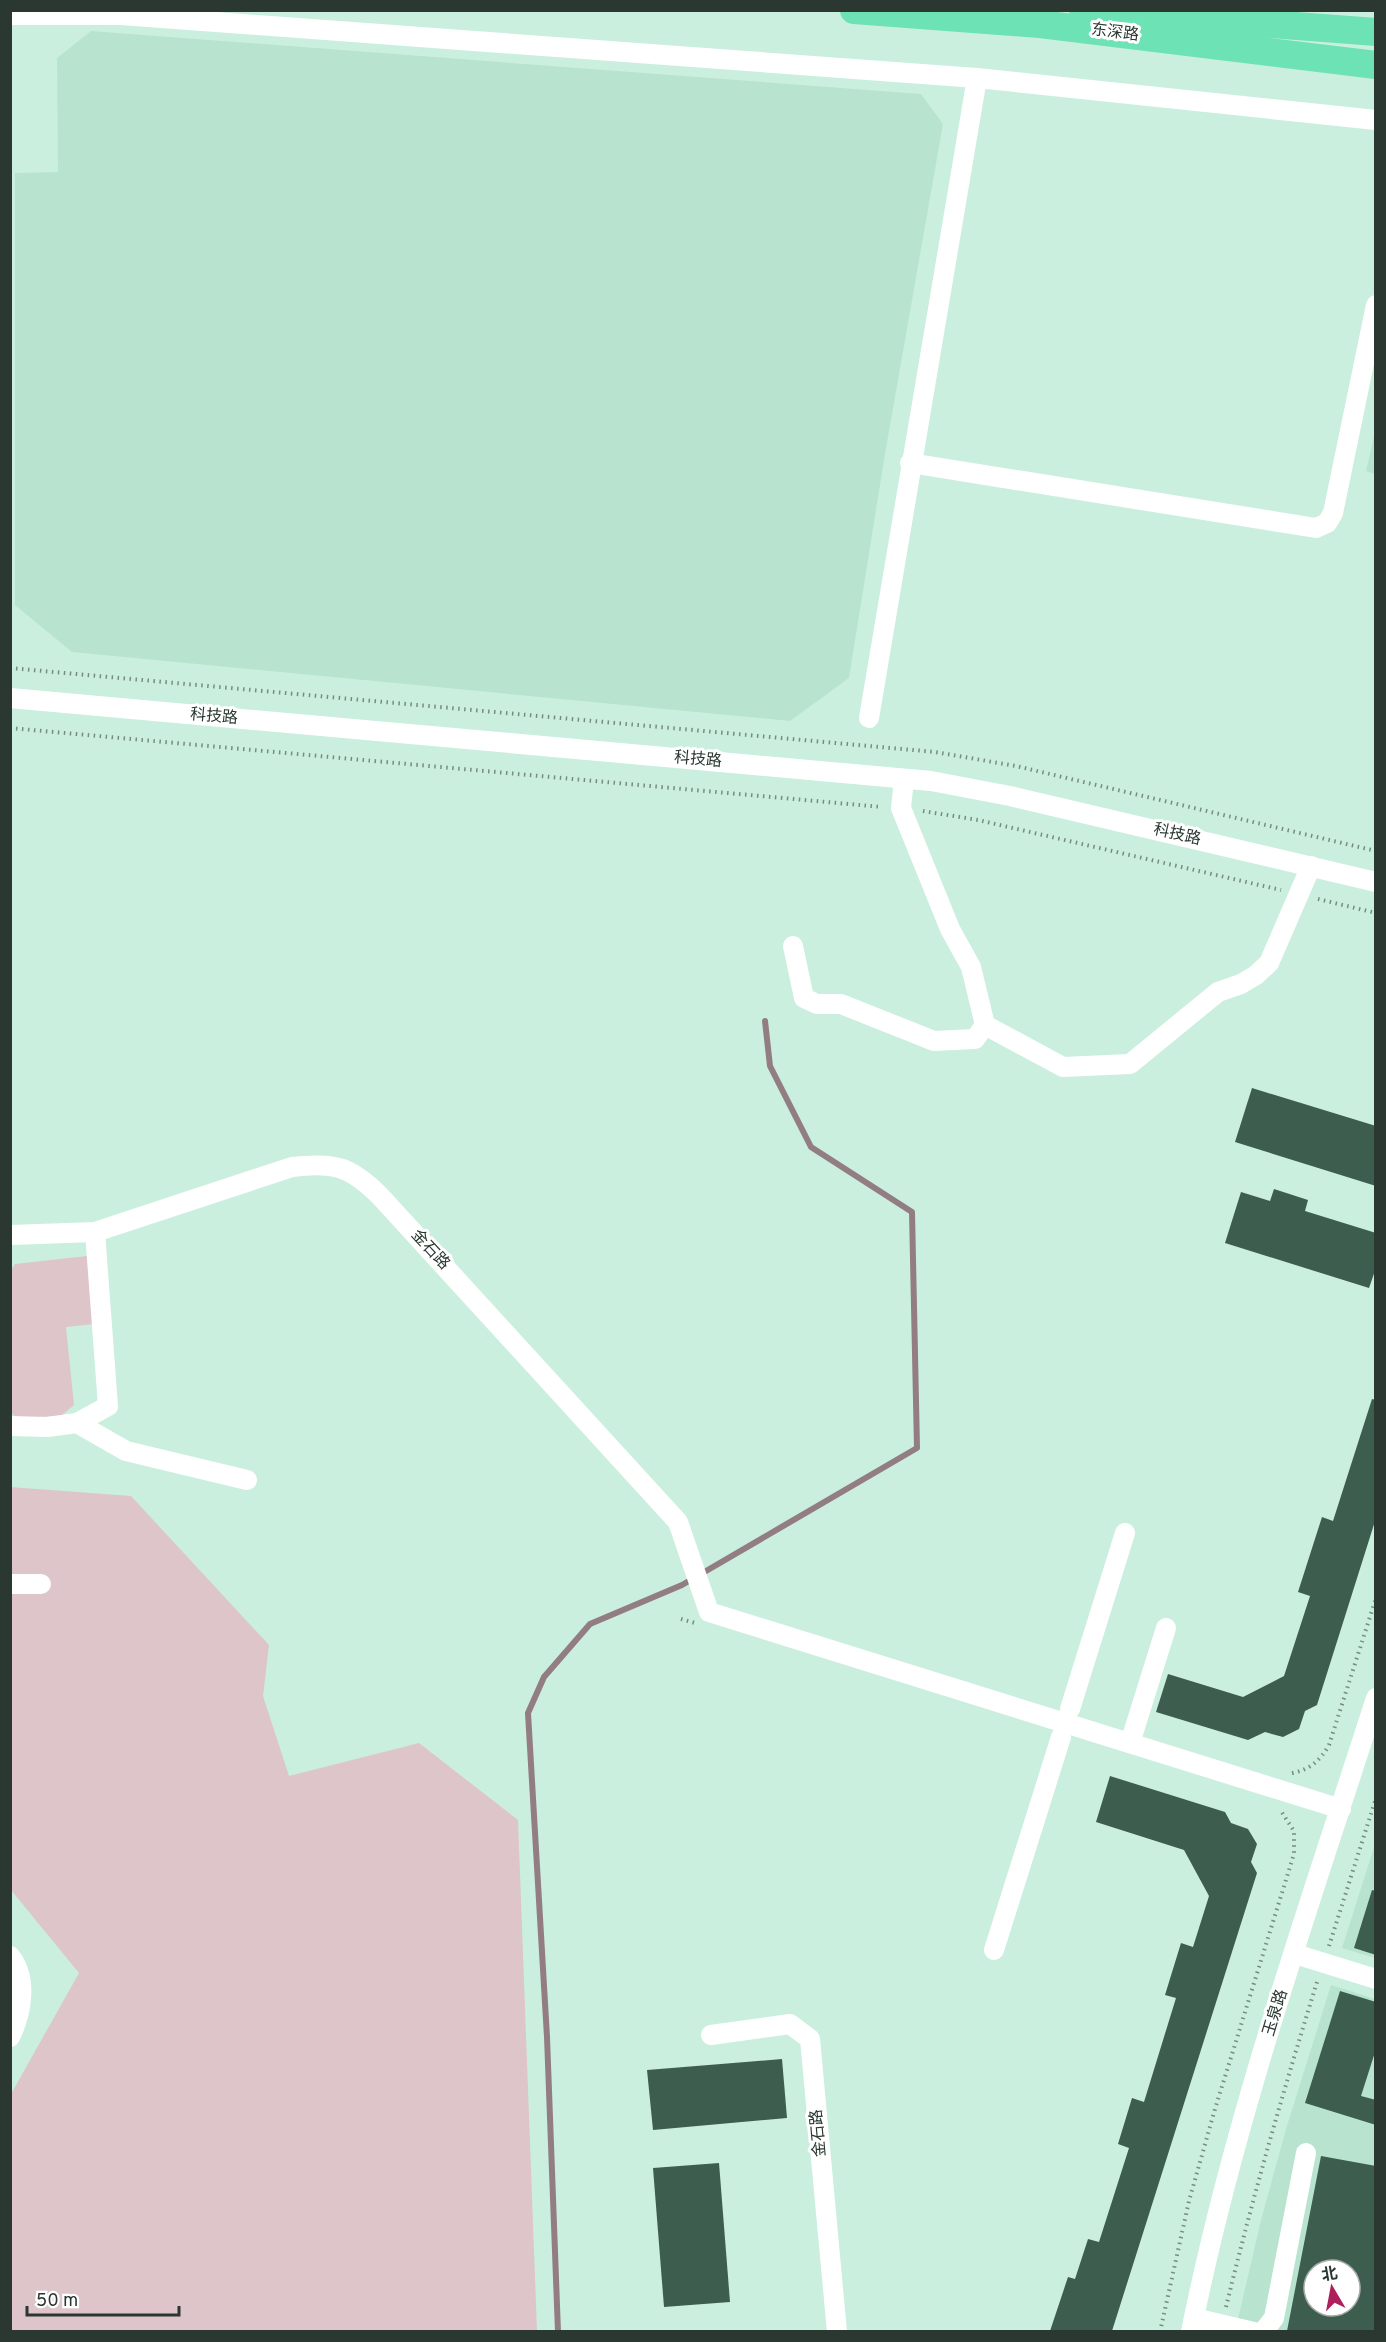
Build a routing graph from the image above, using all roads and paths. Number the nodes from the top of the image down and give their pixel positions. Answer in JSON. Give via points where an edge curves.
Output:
{"nodes":[{"id":1,"x":854,"y":10,"type":"edge"},
{"id":2,"x":1083,"y":10,"type":"edge"},
{"id":3,"x":10,"y":15,"type":"edge"},
{"id":4,"x":1376,"y":32,"type":"edge"},
{"id":5,"x":1376,"y":65,"type":"edge"},
{"id":6,"x":977,"y":78,"type":"junction"},
{"id":7,"x":1376,"y":120,"type":"edge"},
{"id":8,"x":1376,"y":305,"type":"edge"},
{"id":9,"x":910,"y":463,"type":"junction"},
{"id":10,"x":10,"y":698,"type":"edge"},
{"id":11,"x":869,"y":718,"type":"dead end"},
{"id":12,"x":10,"y":728,"type":"edge"},
{"id":13,"x":904,"y":779,"type":"junction"},
{"id":14,"x":901,"y":808,"type":"junction"},
{"id":15,"x":1311,"y":866,"type":"junction"},
{"id":16,"x":1376,"y":882,"type":"edge"},
{"id":17,"x":1282,"y":891,"type":"dead end"},
{"id":18,"x":1317,"y":899,"type":"dead end"},
{"id":19,"x":1376,"y":912,"type":"edge"},
{"id":20,"x":793,"y":946,"type":"dead end"},
{"id":21,"x":985,"y":1025,"type":"junction"},
{"id":22,"x":96,"y":1232,"type":"junction"},
{"id":23,"x":10,"y":1235,"type":"edge"},
{"id":24,"x":78,"y":1423,"type":"junction"},
{"id":25,"x":10,"y":1426,"type":"edge"},
{"id":26,"x":247,"y":1480,"type":"dead end"},
{"id":27,"x":1125,"y":1533,"type":"dead end"},
{"id":28,"x":10,"y":1584,"type":"edge"},
{"id":29,"x":40,"y":1584,"type":"dead end"},
{"id":30,"x":681,"y":1619,"type":"dead end"},
{"id":31,"x":706,"y":1619,"type":"junction"},
{"id":32,"x":1166,"y":1628,"type":"dead end"},
{"id":33,"x":1376,"y":1698,"type":"edge"},
{"id":34,"x":1070,"y":1708,"type":"dead end"},
{"id":35,"x":1061,"y":1737,"type":"dead end"},
{"id":36,"x":1130,"y":1743,"type":"junction"},
{"id":37,"x":1376,"y":1798,"type":"edge"},
{"id":38,"x":1277,"y":1808,"type":"dead end"},
{"id":39,"x":1341,"y":1809,"type":"junction"},
{"id":40,"x":994,"y":1950,"type":"dead end"},
{"id":41,"x":1295,"y":1954,"type":"junction"},
{"id":42,"x":10,"y":1956,"type":"edge"},
{"id":43,"x":1324,"y":1963,"type":"junction"},
{"id":44,"x":1376,"y":1979,"type":"edge"},
{"id":45,"x":711,"y":2035,"type":"dead end"},
{"id":46,"x":10,"y":2037,"type":"edge"},
{"id":47,"x":1306,"y":2153,"type":"dead end"},
{"id":48,"x":1225,"y":2316,"type":"dead end"},
{"id":49,"x":1192,"y":2325,"type":"edge"},
{"id":50,"x":837,"y":2331,"type":"edge"},
{"id":51,"x":1160,"y":2331,"type":"edge"},
{"id":52,"x":1254,"y":2331,"type":"edge"},
{"id":53,"x":1263,"y":2331,"type":"edge"}],
"edges":[{"from":1,"to":5,"type":"highway","name":"东深路","via":[[1040,24]]},
{"from":2,"to":4,"type":"highway","name":"东深路"},
{"from":3,"to":6,"type":"street","via":[[122,15]]},
{"from":6,"to":7,"type":"street"},
{"from":6,"to":9,"type":"street"},
{"from":8,"to":9,"type":"street","via":[[1333,513],[1327,523],[1316,528]]},
{"from":9,"to":11,"type":"street"},
{"from":10,"to":13,"type":"street","name":"科技路"},
{"from":12,"to":14,"type":"path"},
{"from":13,"to":14,"type":"street"},
{"from":13,"to":15,"type":"street","name":"科技路","via":[[1010,796]]},
{"from":14,"to":17,"type":"path","via":[[978,819]]},
{"from":14,"to":21,"type":"street","via":[[950,929],[971,968]]},
{"from":15,"to":16,"type":"street","name":"科技路"},
{"from":15,"to":21,"type":"street","via":[[1269,963],[1241,984],[1218,992],[1130,1064],[1063,1067]]},
{"from":18,"to":19,"type":"path"},
{"from":20,"to":21,"type":"street","via":[[804,998],[817,1004],[841,1004],[934,1041],[975,1039]]},
{"from":22,"to":23,"type":"street","name":"金石路"},
{"from":22,"to":24,"type":"street","via":[[108,1406]]},
{"from":22,"to":31,"type":"street","name":"金石路","via":[[292,1167],[318,1164],[342,1168],[363,1179],[678,1522]]},
{"from":24,"to":25,"type":"street"},
{"from":24,"to":26,"type":"street","via":[[126,1451]]},
{"from":27,"to":34,"type":"street"},
{"from":28,"to":29,"type":"street"},
{"from":30,"to":31,"type":"path"},
{"from":31,"to":36,"type":"street"},
{"from":32,"to":36,"type":"street"},
{"from":33,"to":39,"type":"street","name":"玉泉路"},
{"from":35,"to":40,"type":"street"},
{"from":36,"to":39,"type":"street"},
{"from":37,"to":43,"type":"path"},
{"from":38,"to":51,"type":"path","via":[[1292,1826],[1294,1854],[1189,2201]]},
{"from":39,"to":41,"type":"street","name":"玉泉路"},
{"from":41,"to":43,"type":"street"},
{"from":41,"to":49,"type":"street","name":"玉泉路","via":[[1234,2151]]},
{"from":42,"to":46,"type":"street","via":[[20,1979],[22,1998]]},
{"from":43,"to":44,"type":"street"},
{"from":43,"to":48,"type":"path","via":[[1273,2126]]},
{"from":45,"to":50,"type":"street","name":"金石路","via":[[790,2024],[810,2039]]},
{"from":47,"to":53,"type":"street","via":[[1274,2318]]},
{"from":49,"to":52,"type":"street"}]}
